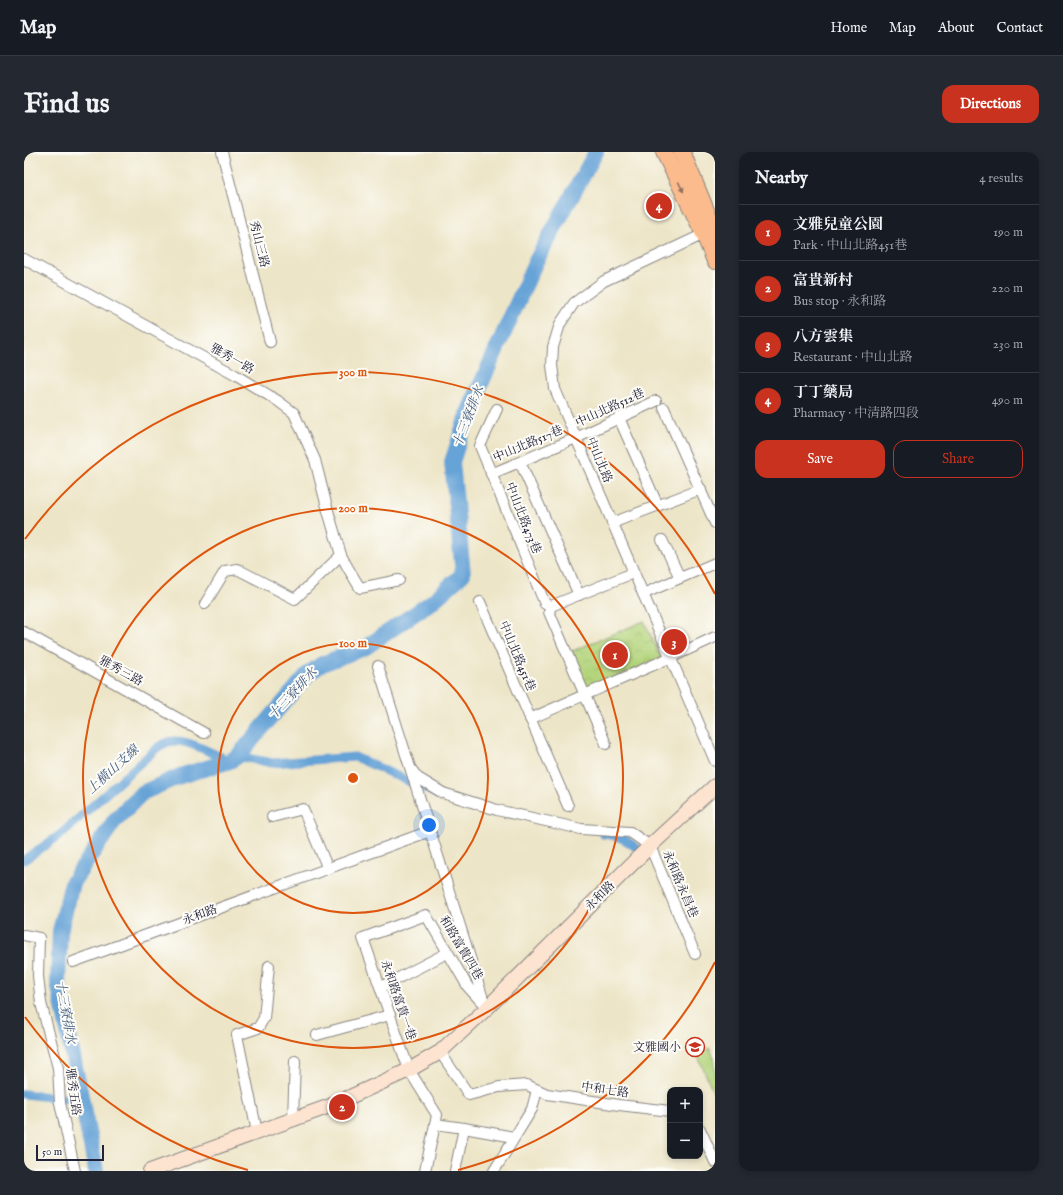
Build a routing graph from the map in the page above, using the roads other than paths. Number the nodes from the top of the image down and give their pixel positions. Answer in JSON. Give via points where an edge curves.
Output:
{"nodes":[{"id":1,"x":222,"y":152,"type":"edge"},
{"id":2,"x":664,"y":152,"type":"edge"},
{"id":3,"x":682,"y":152,"type":"edge"},
{"id":4,"x":712,"y":231,"type":"edge"},
{"id":5,"x":24,"y":259,"type":"edge"},
{"id":6,"x":715,"y":261,"type":"edge"},
{"id":7,"x":270,"y":342,"type":"dead end"},
{"id":8,"x":656,"y":401,"type":"dead end"},
{"id":9,"x":664,"y":408,"type":"dead end"},
{"id":10,"x":497,"y":409,"type":"dead end"},
{"id":11,"x":618,"y":418,"type":"junction"},
{"id":12,"x":576,"y":438,"type":"junction"},
{"id":13,"x":520,"y":462,"type":"junction"},
{"id":14,"x":492,"y":474,"type":"junction"},
{"id":15,"x":701,"y":489,"type":"junction"},
{"id":16,"x":658,"y":506,"type":"junction"},
{"id":17,"x":612,"y":523,"type":"junction"},
{"id":18,"x":715,"y":523,"type":"edge"},
{"id":19,"x":662,"y":540,"type":"dead end"},
{"id":20,"x":342,"y":554,"type":"junction"},
{"id":21,"x":715,"y":563,"type":"edge"},
{"id":22,"x":633,"y":573,"type":"junction"},
{"id":23,"x":680,"y":578,"type":"junction"},
{"id":24,"x":399,"y":580,"type":"dead end"},
{"id":25,"x":643,"y":594,"type":"junction"},
{"id":26,"x":579,"y":595,"type":"junction"},
{"id":27,"x":480,"y":602,"type":"dead end"},
{"id":28,"x":206,"y":604,"type":"dead end"},
{"id":29,"x":551,"y":606,"type":"junction"},
{"id":30,"x":24,"y":632,"type":"edge"},
{"id":31,"x":715,"y":637,"type":"edge"},
{"id":32,"x":670,"y":658,"type":"junction"},
{"id":33,"x":378,"y":666,"type":"dead end"},
{"id":34,"x":584,"y":695,"type":"junction"},
{"id":35,"x":530,"y":719,"type":"junction"},
{"id":36,"x":204,"y":733,"type":"dead end"},
{"id":37,"x":606,"y":744,"type":"dead end"},
{"id":38,"x":715,"y":761,"type":"edge"},
{"id":39,"x":411,"y":769,"type":"junction"},
{"id":40,"x":715,"y":786,"type":"edge"},
{"id":41,"x":568,"y":806,"type":"dead end"},
{"id":42,"x":272,"y":817,"type":"dead end"},
{"id":43,"x":430,"y":831,"type":"junction"},
{"id":44,"x":650,"y":846,"type":"junction"},
{"id":45,"x":328,"y":869,"type":"junction"},
{"id":46,"x":24,"y":935,"type":"edge"},
{"id":47,"x":363,"y":938,"type":"joint"},
{"id":48,"x":447,"y":953,"type":"junction"},
{"id":49,"x":695,"y":954,"type":"dead end"},
{"id":50,"x":73,"y":962,"type":"dead end"},
{"id":51,"x":269,"y":966,"type":"dead end"},
{"id":52,"x":381,"y":987,"type":"junction"},
{"id":53,"x":486,"y":1008,"type":"junction"},
{"id":54,"x":390,"y":1014,"type":"junction"},
{"id":55,"x":317,"y":1035,"type":"dead end"},
{"id":56,"x":440,"y":1052,"type":"junction"},
{"id":57,"x":295,"y":1061,"type":"dead end"},
{"id":58,"x":409,"y":1070,"type":"junction"},
{"id":59,"x":537,"y":1090,"type":"junction"},
{"id":60,"x":667,"y":1111,"type":"edge"},
{"id":61,"x":293,"y":1119,"type":"junction"},
{"id":62,"x":435,"y":1124,"type":"junction"},
{"id":63,"x":464,"y":1128,"type":"junction"},
{"id":64,"x":257,"y":1132,"type":"junction"},
{"id":65,"x":703,"y":1136,"type":"edge"},
{"id":66,"x":514,"y":1137,"type":"junction"},
{"id":67,"x":715,"y":1162,"type":"edge"},
{"id":68,"x":75,"y":1171,"type":"edge"},
{"id":69,"x":150,"y":1171,"type":"edge"},
{"id":70,"x":425,"y":1171,"type":"edge"},
{"id":71,"x":456,"y":1171,"type":"edge"},
{"id":72,"x":494,"y":1171,"type":"edge"}],
"edges":[{"from":1,"to":7,"type":"street","name":"秀山三路"},
{"from":2,"to":4,"type":"main road","one_way":true},
{"from":3,"to":4,"type":"main road"},
{"from":4,"to":6,"type":"main road"},
{"from":4,"to":12,"type":"street","name":"中山北路","via":[[604,281],[574,303],[560,324],[553,346],[554,390]]},
{"from":5,"to":20,"type":"street","name":"雅秀一路","via":[[235,375],[294,413],[315,460]]},
{"from":8,"to":11,"type":"street","name":"中山北路512巷"},
{"from":9,"to":15,"type":"street"},
{"from":10,"to":14,"type":"street","name":"中山北路473巷","via":[[480,446]]},
{"from":11,"to":12,"type":"street","name":"中山北路512巷"},
{"from":11,"to":16,"type":"street"},
{"from":12,"to":13,"type":"street","name":"中山北路517巷"},
{"from":12,"to":17,"type":"street","name":"中山北路"},
{"from":13,"to":14,"type":"street","name":"中山北路517巷"},
{"from":13,"to":26,"type":"street","name":"中山北路473巷"},
{"from":14,"to":29,"type":"street","name":"中山北路473巷","via":[[545,604]]},
{"from":15,"to":16,"type":"street"},
{"from":15,"to":18,"type":"street"},
{"from":16,"to":17,"type":"street"},
{"from":17,"to":22,"type":"street","name":"中山北路"},
{"from":19,"to":23,"type":"street"},
{"from":20,"to":24,"type":"street","name":"雅秀一路","via":[[360,588]]},
{"from":20,"to":28,"type":"street","via":[[295,599],[237,569],[225,572]]},
{"from":21,"to":23,"type":"street"},
{"from":22,"to":25,"type":"street","name":"中山北路"},
{"from":22,"to":26,"type":"street"},
{"from":23,"to":25,"type":"street"},
{"from":25,"to":32,"type":"street","name":"中山北路"},
{"from":26,"to":29,"type":"street"},
{"from":27,"to":35,"type":"street","name":"中山北路451巷"},
{"from":29,"to":34,"type":"street","via":[[549,612]]},
{"from":30,"to":36,"type":"street","name":"雅秀三路"},
{"from":31,"to":32,"type":"street"},
{"from":32,"to":34,"type":"street"},
{"from":32,"to":38,"type":"street","name":"中山北路"},
{"from":33,"to":39,"type":"street"},
{"from":34,"to":35,"type":"street"},
{"from":34,"to":37,"type":"street"},
{"from":35,"to":41,"type":"street","name":"中山北路451巷"},
{"from":39,"to":43,"type":"street"},
{"from":39,"to":44,"type":"street","via":[[418,778],[443,793],[497,810],[581,829],[630,832]]},
{"from":40,"to":44,"type":"main road","name":"永和路"},
{"from":42,"to":45,"type":"street","via":[[303,810]]},
{"from":43,"to":45,"type":"street","name":"永和路"},
{"from":43,"to":53,"type":"street"},
{"from":44,"to":49,"type":"street","name":"永和路永昌巷"},
{"from":44,"to":53,"type":"main road","name":"永和路"},
{"from":45,"to":50,"type":"street","name":"永和路"},
{"from":46,"to":68,"type":"street","name":"雅秀五路","via":[[39,938],[38,976],[41,1003],[58,1068],[60,1103]]},
{"from":47,"to":48,"type":"street","name":"和路富貴四巷","via":[[426,915]]},
{"from":47,"to":52,"type":"street","name":"永和路富貴一巷"},
{"from":48,"to":52,"type":"street"},
{"from":48,"to":53,"type":"street","name":"和路富貴四巷","via":[[468,987]]},
{"from":51,"to":64,"type":"street","via":[[264,1018],[258,1028],[237,1035]]},
{"from":52,"to":54,"type":"street","name":"永和路富貴一巷"},
{"from":53,"to":56,"type":"main road","name":"永和路"},
{"from":54,"to":55,"type":"street"},
{"from":54,"to":58,"type":"street","name":"永和路富貴一巷"},
{"from":56,"to":58,"type":"main road","name":"永和路"},
{"from":56,"to":59,"type":"street","name":"中和七路","via":[[469,1095],[499,1087],[527,1085]]},
{"from":57,"to":61,"type":"street"},
{"from":58,"to":61,"type":"main road","name":"永和路","via":[[330,1106]]},
{"from":58,"to":62,"type":"street","name":"永和路富貴一巷","via":[[437,1115]]},
{"from":59,"to":60,"type":"street","name":"中和七路","via":[[547,1094]]},
{"from":59,"to":66,"type":"street","via":[[532,1110]]},
{"from":61,"to":64,"type":"main road","name":"永和路"},
{"from":62,"to":63,"type":"street"},
{"from":62,"to":70,"type":"street"},
{"from":63,"to":66,"type":"street"},
{"from":63,"to":71,"type":"street"},
{"from":64,"to":69,"type":"main road","name":"永和路"},
{"from":65,"to":67,"type":"street"},
{"from":66,"to":72,"type":"street"}]}
